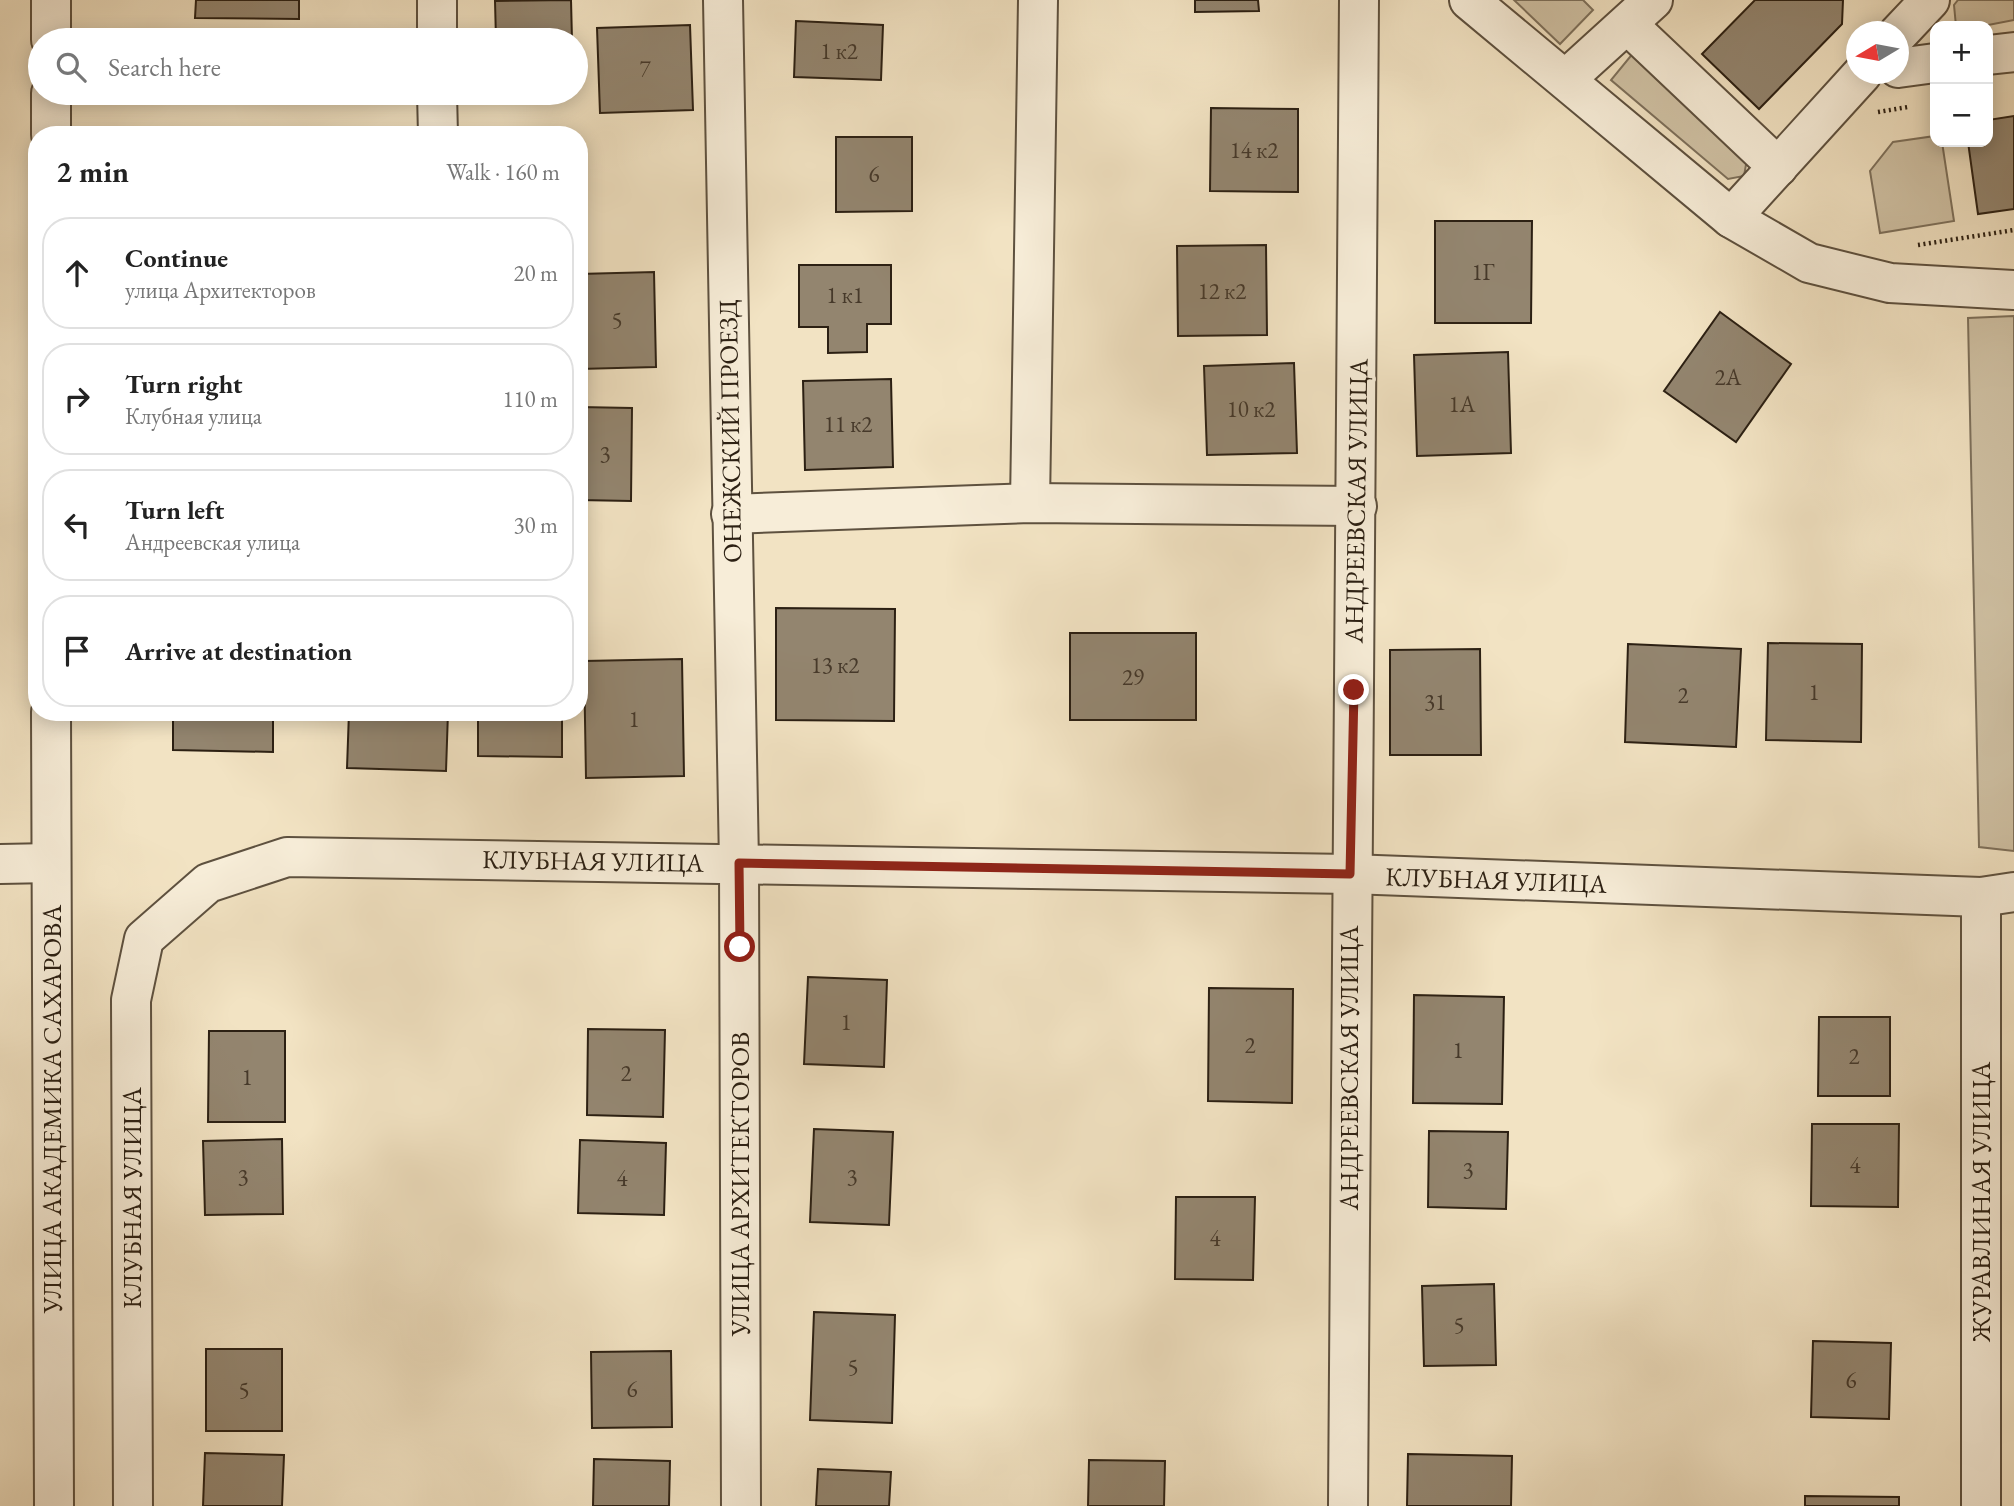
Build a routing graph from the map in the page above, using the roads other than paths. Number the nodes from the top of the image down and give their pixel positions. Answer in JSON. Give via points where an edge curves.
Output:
{"nodes":[{"id":1,"x":51,"y":0,"type":"edge"},
{"id":2,"x":437,"y":0,"type":"edge"},
{"id":3,"x":723,"y":0,"type":"edge"},
{"id":4,"x":1038,"y":0,"type":"edge"},
{"id":5,"x":1359,"y":0,"type":"edge"},
{"id":6,"x":1469,"y":0,"type":"edge"},
{"id":7,"x":1930,"y":0,"type":"edge"},
{"id":8,"x":1641,"y":12,"type":"edge"},
{"id":9,"x":1909,"y":23,"type":"edge"},
{"id":10,"x":51,"y":28,"type":"edge"},
{"id":11,"x":437,"y":28,"type":"edge"},
{"id":12,"x":2014,"y":52,"type":"edge"},
{"id":13,"x":1993,"y":54,"type":"edge"},
{"id":14,"x":1930,"y":64,"type":"edge"},
{"id":15,"x":1909,"y":67,"type":"edge"},
{"id":16,"x":1566,"y":79,"type":"junction"},
{"id":17,"x":1853,"y":84,"type":"edge"},
{"id":18,"x":51,"y":105,"type":"edge"},
{"id":19,"x":438,"y":105,"type":"edge"},
{"id":20,"x":51,"y":126,"type":"edge"},
{"id":21,"x":438,"y":126,"type":"edge"},
{"id":22,"x":1778,"y":167,"type":"junction"},
{"id":23,"x":1731,"y":218,"type":"junction"},
{"id":24,"x":2014,"y":290,"type":"edge"},
{"id":25,"x":1030,"y":503,"type":"junction"},
{"id":26,"x":1357,"y":506,"type":"junction"},
{"id":27,"x":731,"y":514,"type":"junction"},
{"id":28,"x":51,"y":721,"type":"edge"},
{"id":29,"x":51,"y":863,"type":"junction"},
{"id":30,"x":739,"y":863,"type":"junction"},
{"id":31,"x":0,"y":864,"type":"edge"},
{"id":32,"x":1350,"y":874,"type":"junction"},
{"id":33,"x":1998,"y":895,"type":"edge"},
{"id":34,"x":54,"y":1506,"type":"edge"},
{"id":35,"x":132,"y":1506,"type":"edge"},
{"id":36,"x":741,"y":1506,"type":"edge"},
{"id":37,"x":1348,"y":1506,"type":"edge"},
{"id":38,"x":1981,"y":1506,"type":"edge"}],
"edges":[{"from":1,"to":10,"type":"street"},
{"from":2,"to":11,"type":"street"},
{"from":3,"to":27,"type":"street","name":"ОНЕЖСКИЙ ПРОЕЗД"},
{"from":4,"to":25,"type":"street"},
{"from":5,"to":26,"type":"street","name":"АНДРЕЕВСКАЯ УЛИЦА"},
{"from":6,"to":16,"type":"street"},
{"from":7,"to":9,"type":"street"},
{"from":8,"to":16,"type":"street"},
{"from":8,"to":22,"type":"street"},
{"from":12,"to":13,"type":"street"},
{"from":14,"to":15,"type":"street"},
{"from":16,"to":23,"type":"street"},
{"from":17,"to":22,"type":"street"},
{"from":18,"to":20,"type":"street"},
{"from":19,"to":21,"type":"street"},
{"from":22,"to":23,"type":"street"},
{"from":23,"to":24,"type":"street","via":[[1809,263],[1890,283]]},
{"from":25,"to":26,"type":"street"},
{"from":25,"to":27,"type":"street"},
{"from":26,"to":32,"type":"street","name":"АНДРЕЕВСКАЯ УЛИЦА"},
{"from":27,"to":30,"type":"street","name":"ОНЕЖСКИЙ ПРОЕЗД"},
{"from":28,"to":29,"type":"street","name":"УЛИЦА АКАДЕМИКА САХАРОВА"},
{"from":29,"to":31,"type":"street"},
{"from":29,"to":34,"type":"street","name":"УЛИЦА АКАДЕМИКА САХАРОВА"},
{"from":30,"to":32,"type":"street","name":"КЛУБНАЯ УЛИЦА"},
{"from":30,"to":35,"type":"street","name":"КЛУБНАЯ УЛИЦА","via":[[287,857],[208,883],[144,939],[131,1000]]},
{"from":30,"to":36,"type":"street","name":"УЛИЦА АРХИТЕКТОРОВ"},
{"from":32,"to":33,"type":"street","name":"КЛУБНАЯ УЛИЦА"},
{"from":32,"to":37,"type":"street","name":"АНДРЕЕВСКАЯ УЛИЦА"},
{"from":33,"to":38,"type":"street","name":"ЖУРАВЛИНАЯ УЛИЦА"}]}
